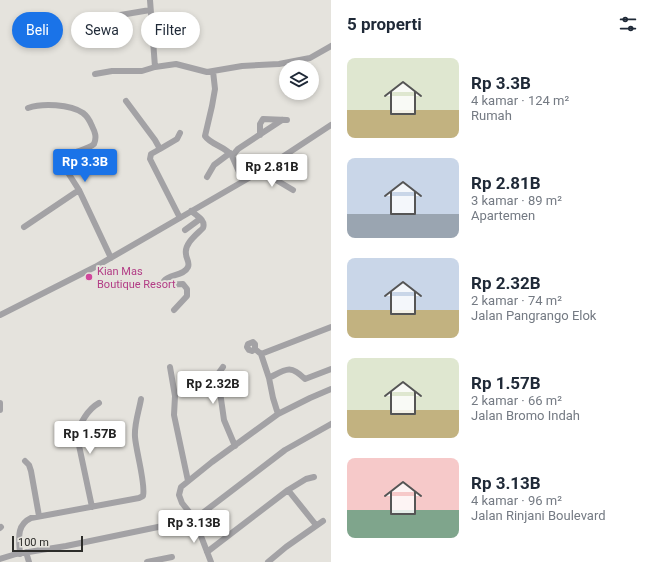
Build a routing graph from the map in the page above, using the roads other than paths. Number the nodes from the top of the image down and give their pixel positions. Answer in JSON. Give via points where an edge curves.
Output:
{"nodes":[{"id":1,"x":150,"y":0,"type":"edge"},
{"id":2,"x":150,"y":10,"type":"junction"},
{"id":3,"x":133,"y":13,"type":"edge"},
{"id":4,"x":331,"y":46,"type":"edge"},
{"id":5,"x":156,"y":67,"type":"junction"},
{"id":6,"x":213,"y":71,"type":"junction"},
{"id":7,"x":95,"y":74,"type":"dead end"},
{"id":8,"x":126,"y":101,"type":"dead end"},
{"id":9,"x":28,"y":108,"type":"dead end"},
{"id":10,"x":331,"y":125,"type":"edge"},
{"id":11,"x":180,"y":133,"type":"dead end"},
{"id":12,"x":260,"y":135,"type":"junction"},
{"id":13,"x":160,"y":149,"type":"junction"},
{"id":14,"x":231,"y":154,"type":"junction"},
{"id":15,"x":261,"y":171,"type":"junction"},
{"id":16,"x":207,"y":177,"type":"dead end"},
{"id":17,"x":244,"y":181,"type":"junction"},
{"id":18,"x":79,"y":190,"type":"junction"},
{"id":19,"x":293,"y":190,"type":"dead end"},
{"id":20,"x":191,"y":211,"type":"junction"},
{"id":21,"x":180,"y":218,"type":"junction"},
{"id":22,"x":200,"y":219,"type":"junction"},
{"id":23,"x":24,"y":226,"type":"dead end"},
{"id":24,"x":185,"y":230,"type":"dead end"},
{"id":25,"x":111,"y":258,"type":"junction"},
{"id":26,"x":174,"y":310,"type":"dead end"},
{"id":27,"x":0,"y":315,"type":"edge"},
{"id":28,"x":331,"y":327,"type":"edge"},
{"id":29,"x":255,"y":350,"type":"dead end"},
{"id":30,"x":261,"y":354,"type":"junction"},
{"id":31,"x":223,"y":366,"type":"dead end"},
{"id":32,"x":170,"y":367,"type":"dead end"},
{"id":33,"x":331,"y":369,"type":"edge"},
{"id":34,"x":269,"y":378,"type":"junction"},
{"id":35,"x":331,"y":389,"type":"edge"},
{"id":36,"x":141,"y":399,"type":"dead end"},
{"id":37,"x":0,"y":403,"type":"edge"},
{"id":38,"x":99,"y":403,"type":"dead end"},
{"id":39,"x":0,"y":410,"type":"edge"},
{"id":40,"x":278,"y":414,"type":"junction"},
{"id":41,"x":331,"y":424,"type":"edge"},
{"id":42,"x":235,"y":446,"type":"junction"},
{"id":43,"x":25,"y":461,"type":"dead end"},
{"id":44,"x":314,"y":477,"type":"dead end"},
{"id":45,"x":188,"y":481,"type":"junction"},
{"id":46,"x":288,"y":490,"type":"junction"},
{"id":47,"x":92,"y":507,"type":"junction"},
{"id":48,"x":39,"y":516,"type":"junction"},
{"id":49,"x":194,"y":518,"type":"junction"},
{"id":50,"x":323,"y":521,"type":"dead end"},
{"id":51,"x":316,"y":525,"type":"junction"},
{"id":52,"x":207,"y":552,"type":"junction"},
{"id":53,"x":23,"y":553,"type":"junction"},
{"id":54,"x":172,"y":557,"type":"dead end"},
{"id":55,"x":0,"y":559,"type":"edge"},
{"id":56,"x":29,"y":562,"type":"edge"},
{"id":57,"x":147,"y":562,"type":"edge"},
{"id":58,"x":211,"y":562,"type":"edge"},
{"id":59,"x":268,"y":562,"type":"edge"}],
"edges":[{"from":1,"to":2,"type":"street"},
{"from":2,"to":3,"type":"street"},
{"from":2,"to":5,"type":"street"},
{"from":4,"to":6,"type":"street","via":[[300,61]]},
{"from":5,"to":6,"type":"street","via":[[180,64],[203,71]]},
{"from":5,"to":7,"type":"street","via":[[142,71]]},
{"from":6,"to":14,"type":"street","via":[[214,95],[205,136]]},
{"from":8,"to":13,"type":"street"},
{"from":9,"to":18,"type":"street","via":[[52,105],[79,111],[88,119],[96,135],[94,144],[69,155],[64,160],[65,168]]},
{"from":10,"to":15,"type":"street"},
{"from":11,"to":13,"type":"street","via":[[176,139]]},
{"from":12,"to":12,"type":"street","via":[[262,120],[284,120]]},
{"from":12,"to":14,"type":"street"},
{"from":13,"to":21,"type":"street","via":[[151,154],[151,161]]},
{"from":14,"to":16,"type":"street","via":[[214,165]]},
{"from":14,"to":17,"type":"street"},
{"from":15,"to":17,"type":"street"},
{"from":15,"to":19,"type":"street"},
{"from":17,"to":20,"type":"street"},
{"from":18,"to":23,"type":"street"},
{"from":18,"to":25,"type":"street"},
{"from":20,"to":21,"type":"street"},
{"from":20,"to":22,"type":"street"},
{"from":21,"to":25,"type":"street"},
{"from":22,"to":24,"type":"street"},
{"from":22,"to":26,"type":"street","via":[[203,221],[203,228],[186,248],[188,267],[164,281],[165,285],[183,284],[187,289],[187,296]]},
{"from":25,"to":27,"type":"street"},
{"from":28,"to":30,"type":"street"},
{"from":29,"to":30,"type":"street"},
{"from":30,"to":34,"type":"street"},
{"from":31,"to":42,"type":"street","via":[[218,376],[224,420]]},
{"from":32,"to":45,"type":"street","via":[[175,396],[174,415]]},
{"from":33,"to":34,"type":"street","via":[[305,379],[296,370],[291,369]]},
{"from":34,"to":40,"type":"street"},
{"from":35,"to":40,"type":"street"},
{"from":36,"to":47,"type":"street","via":[[135,436],[143,496]]},
{"from":37,"to":39,"type":"street"},
{"from":38,"to":47,"type":"street","via":[[91,409],[80,425],[77,436]]},
{"from":40,"to":42,"type":"street"},
{"from":41,"to":49,"type":"street","via":[[285,450]]},
{"from":42,"to":45,"type":"street"},
{"from":43,"to":48,"type":"street","via":[[31,468]]},
{"from":44,"to":46,"type":"street"},
{"from":45,"to":49,"type":"street","via":[[181,487],[179,495]]},
{"from":46,"to":51,"type":"street"},
{"from":46,"to":52,"type":"street"},
{"from":47,"to":48,"type":"street"},
{"from":48,"to":53,"type":"street","via":[[26,520],[20,527]]},
{"from":49,"to":52,"type":"street"},
{"from":49,"to":53,"type":"street","via":[[143,531]]},
{"from":50,"to":51,"type":"street"},
{"from":51,"to":59,"type":"street"},
{"from":52,"to":58,"type":"street"},
{"from":53,"to":55,"type":"street"},
{"from":53,"to":56,"type":"street"},
{"from":54,"to":57,"type":"street"}]}
